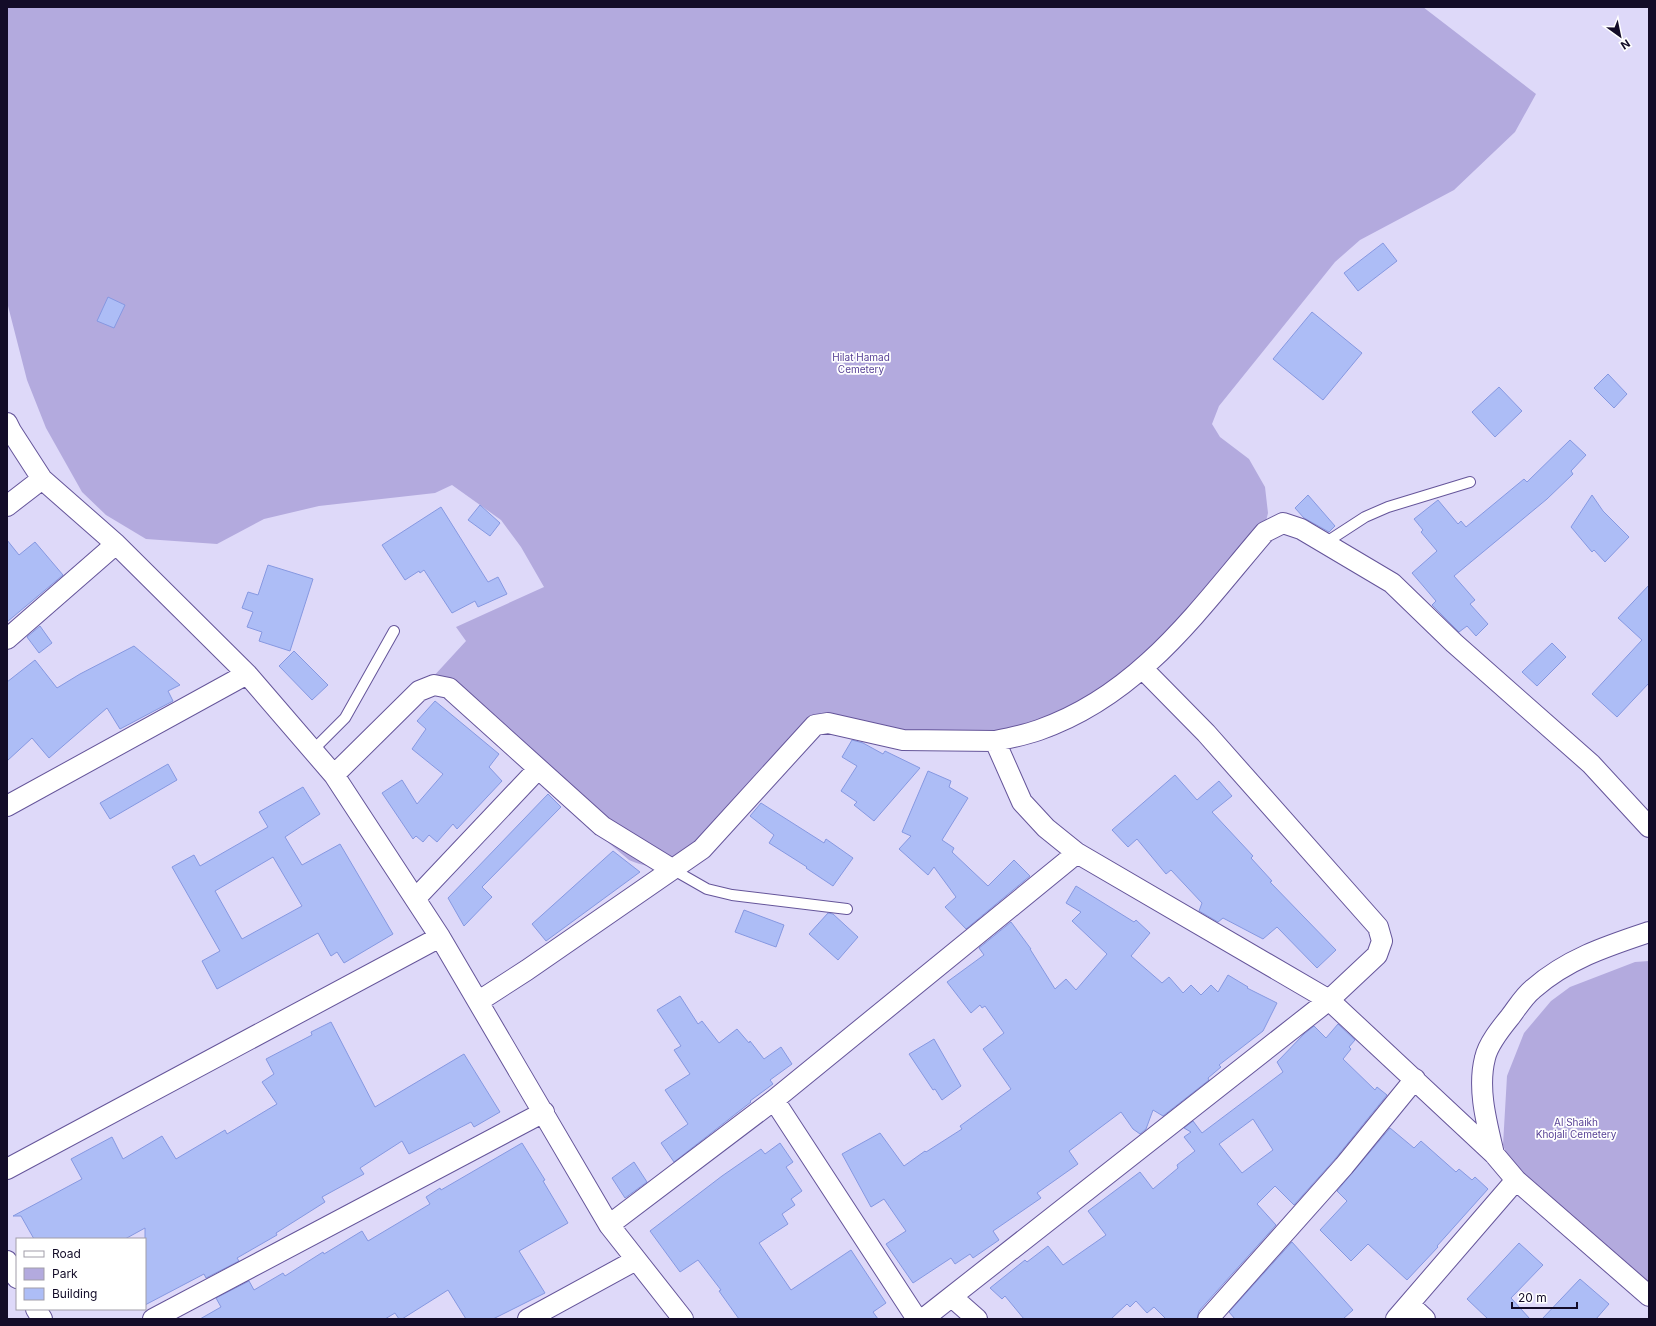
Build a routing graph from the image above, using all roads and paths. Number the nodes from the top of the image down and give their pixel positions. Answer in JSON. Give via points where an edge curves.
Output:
{"nodes":[{"id":1,"x":7,"y":422,"type":"edge"},
{"id":2,"x":42,"y":479,"type":"junction"},
{"id":3,"x":1470,"y":482,"type":"dead end"},
{"id":4,"x":7,"y":506,"type":"edge"},
{"id":5,"x":1325,"y":543,"type":"junction"},
{"id":6,"x":116,"y":544,"type":"junction"},
{"id":7,"x":394,"y":630,"type":"dead end"},
{"id":8,"x":7,"y":639,"type":"edge"},
{"id":9,"x":1143,"y":669,"type":"junction"},
{"id":10,"x":247,"y":674,"type":"junction"},
{"id":11,"x":995,"y":741,"type":"junction"},
{"id":12,"x":313,"y":750,"type":"junction"},
{"id":13,"x":538,"y":769,"type":"junction"},
{"id":14,"x":334,"y":775,"type":"junction"},
{"id":15,"x":7,"y":806,"type":"edge"},
{"id":16,"x":1649,"y":827,"type":"edge"},
{"id":17,"x":1077,"y":853,"type":"junction"},
{"id":18,"x":672,"y":868,"type":"junction"},
{"id":19,"x":415,"y":899,"type":"junction"},
{"id":20,"x":847,"y":909,"type":"dead end"},
{"id":21,"x":1649,"y":932,"type":"edge"},
{"id":22,"x":440,"y":937,"type":"junction"},
{"id":23,"x":1329,"y":1000,"type":"junction"},
{"id":24,"x":479,"y":1001,"type":"junction"},
{"id":25,"x":1415,"y":1079,"type":"junction"},
{"id":26,"x":774,"y":1100,"type":"junction"},
{"id":27,"x":544,"y":1112,"type":"junction"},
{"id":28,"x":1494,"y":1154,"type":"junction"},
{"id":29,"x":7,"y":1169,"type":"edge"},
{"id":30,"x":1516,"y":1180,"type":"junction"},
{"id":31,"x":609,"y":1225,"type":"junction"},
{"id":32,"x":636,"y":1260,"type":"junction"},
{"id":33,"x":7,"y":1261,"type":"edge"},
{"id":34,"x":16,"y":1276,"type":"edge"},
{"id":35,"x":1649,"y":1296,"type":"edge"},
{"id":36,"x":952,"y":1297,"type":"junction"},
{"id":37,"x":1409,"y":1304,"type":"junction"},
{"id":38,"x":37,"y":1310,"type":"edge"},
{"id":39,"x":42,"y":1319,"type":"edge"},
{"id":40,"x":153,"y":1319,"type":"edge"},
{"id":41,"x":528,"y":1319,"type":"edge"},
{"id":42,"x":683,"y":1319,"type":"edge"},
{"id":43,"x":917,"y":1319,"type":"edge"},
{"id":44,"x":923,"y":1319,"type":"edge"},
{"id":45,"x":977,"y":1319,"type":"edge"},
{"id":46,"x":1208,"y":1319,"type":"edge"},
{"id":47,"x":1396,"y":1319,"type":"edge"},
{"id":48,"x":1425,"y":1319,"type":"edge"}],
"edges":[{"from":1,"to":2,"type":"street"},
{"from":2,"to":4,"type":"street"},
{"from":2,"to":6,"type":"street"},
{"from":3,"to":5,"type":"lane","via":[[1388,507],[1365,517]]},
{"from":5,"to":9,"type":"street","via":[[1301,529],[1284,524],[1265,532],[1172,641]]},
{"from":5,"to":16,"type":"street","via":[[1392,583],[1454,643],[1590,764]]},
{"from":6,"to":8,"type":"street"},
{"from":6,"to":10,"type":"street"},
{"from":7,"to":12,"type":"lane","via":[[345,718]]},
{"from":9,"to":11,"type":"street","via":[[1115,691],[1078,712],[1040,730]]},
{"from":9,"to":23,"type":"street","via":[[1206,733],[1378,927],[1382,941],[1377,955]]},
{"from":10,"to":12,"type":"street"},
{"from":10,"to":15,"type":"street"},
{"from":11,"to":17,"type":"street","via":[[1022,802],[1046,828]]},
{"from":11,"to":18,"type":"street","via":[[903,740],[828,723],[815,725],[702,848]]},
{"from":12,"to":14,"type":"street"},
{"from":13,"to":14,"type":"street","via":[[449,688],[434,685],[419,691]]},
{"from":13,"to":18,"type":"street","via":[[602,826]]},
{"from":13,"to":19,"type":"street"},
{"from":14,"to":19,"type":"street"},
{"from":17,"to":23,"type":"street"},
{"from":17,"to":26,"type":"street"},
{"from":18,"to":20,"type":"lane","via":[[707,889],[732,895]]},
{"from":18,"to":24,"type":"street"},
{"from":19,"to":22,"type":"street"},
{"from":21,"to":28,"type":"street","via":[[1598,949],[1561,967],[1532,990],[1501,1027],[1485,1057],[1482,1081],[1486,1119]]},
{"from":22,"to":24,"type":"street"},
{"from":22,"to":29,"type":"street"},
{"from":23,"to":25,"type":"street"},
{"from":23,"to":36,"type":"street"},
{"from":24,"to":27,"type":"street"},
{"from":25,"to":28,"type":"street"},
{"from":25,"to":46,"type":"street","via":[[1344,1166]]},
{"from":26,"to":31,"type":"street"},
{"from":26,"to":43,"type":"street"},
{"from":27,"to":31,"type":"street"},
{"from":27,"to":40,"type":"street"},
{"from":28,"to":30,"type":"street"},
{"from":30,"to":35,"type":"street"},
{"from":30,"to":37,"type":"street"},
{"from":31,"to":32,"type":"street"},
{"from":32,"to":41,"type":"street"},
{"from":32,"to":42,"type":"street"},
{"from":33,"to":34,"type":"street"},
{"from":36,"to":44,"type":"street"},
{"from":36,"to":45,"type":"street"},
{"from":37,"to":47,"type":"street"},
{"from":37,"to":48,"type":"street"},
{"from":38,"to":39,"type":"street"}]}
